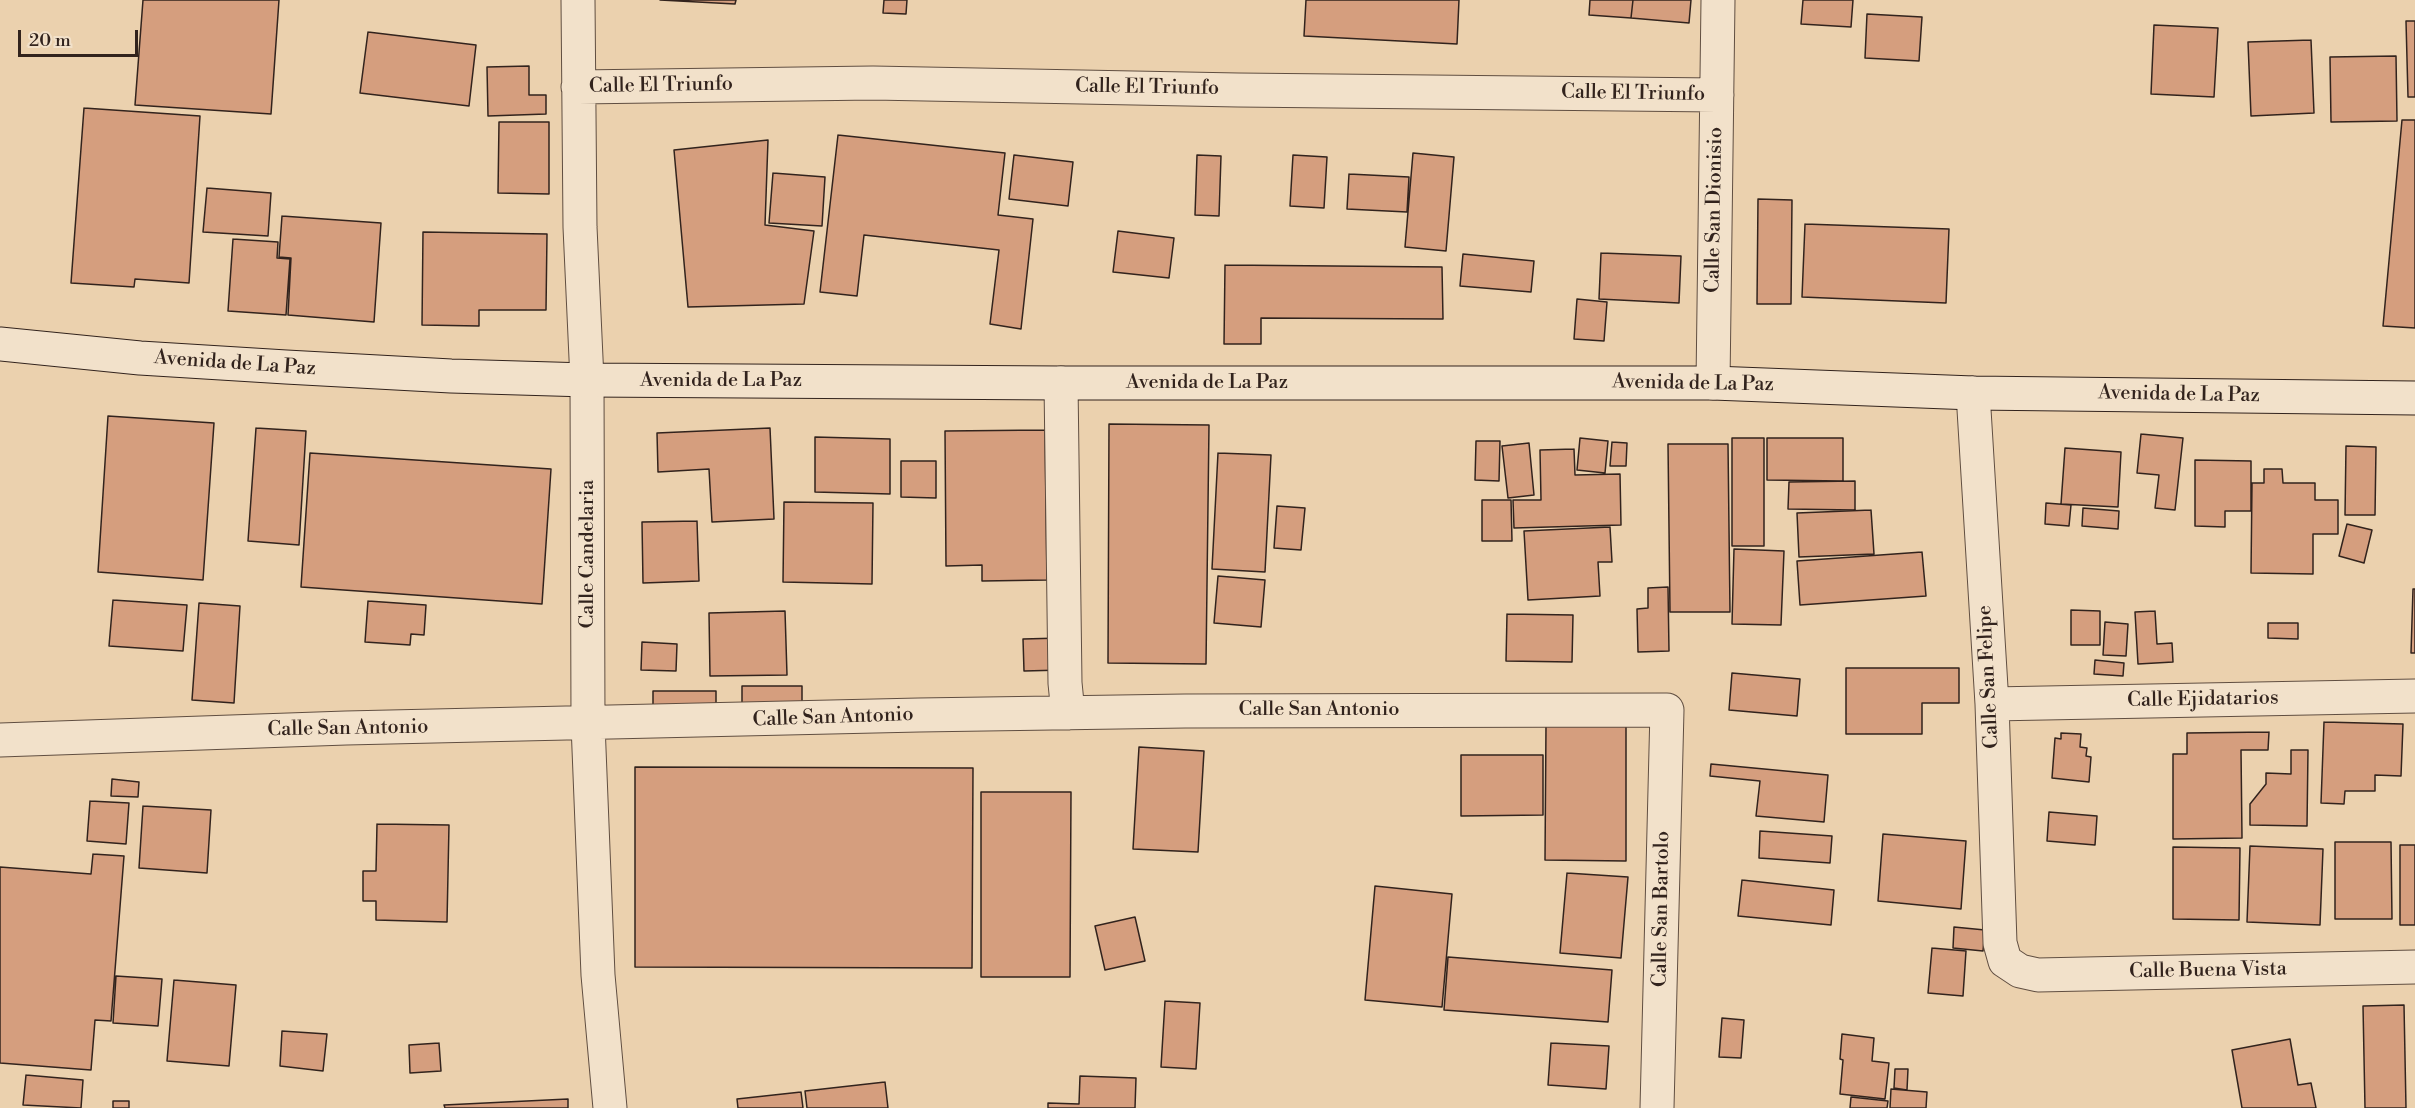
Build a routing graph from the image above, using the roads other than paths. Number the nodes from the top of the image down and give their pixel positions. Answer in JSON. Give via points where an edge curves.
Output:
{"nodes":[{"id":1,"x":578,"y":0,"type":"edge"},
{"id":2,"x":1718,"y":0,"type":"edge"},
{"id":3,"x":578,"y":87,"type":"junction"},
{"id":4,"x":1717,"y":95,"type":"junction"},
{"id":5,"x":0,"y":344,"type":"edge"},
{"id":6,"x":587,"y":380,"type":"junction"},
{"id":7,"x":1061,"y":383,"type":"junction"},
{"id":8,"x":1713,"y":383,"type":"junction"},
{"id":9,"x":1973,"y":393,"type":"junction"},
{"id":10,"x":2415,"y":398,"type":"edge"},
{"id":11,"x":2415,"y":696,"type":"edge"},
{"id":12,"x":1992,"y":704,"type":"junction"},
{"id":13,"x":1667,"y":710,"type":"joint"},
{"id":14,"x":1068,"y":713,"type":"junction"},
{"id":15,"x":588,"y":724,"type":"junction"},
{"id":16,"x":0,"y":740,"type":"edge"},
{"id":17,"x":2005,"y":961,"type":"joint"},
{"id":18,"x":2415,"y":967,"type":"edge"},
{"id":19,"x":610,"y":1108,"type":"edge"},
{"id":20,"x":1657,"y":1108,"type":"edge"}],
"edges":[{"from":1,"to":3,"type":"street","name":"Calle Candelaria"},
{"from":2,"to":4,"type":"street","name":"Calle San Dionisio"},
{"from":3,"to":4,"type":"street","name":"Calle El Triunfo","via":[[873,83]]},
{"from":3,"to":6,"type":"street","name":"Calle Candelaria"},
{"from":4,"to":8,"type":"street","name":"Calle San Dionisio"},
{"from":5,"to":6,"type":"street","name":"Avenida de La Paz","via":[[286,367]]},
{"from":6,"to":7,"type":"street","name":"Avenida de La Paz"},
{"from":6,"to":15,"type":"street","name":"Calle Candelaria"},
{"from":7,"to":8,"type":"street","name":"Avenida de La Paz"},
{"from":7,"to":14,"type":"street"},
{"from":8,"to":9,"type":"street","name":"Avenida de La Paz"},
{"from":9,"to":10,"type":"street","name":"Avenida de La Paz"},
{"from":9,"to":12,"type":"street","name":"Calle San Felipe"},
{"from":11,"to":12,"type":"street","name":"Calle Ejidatarios"},
{"from":12,"to":17,"type":"street","name":"Calle San Felipe","via":[[2000,943]]},
{"from":13,"to":14,"type":"street","name":"Calle San Antonio"},
{"from":13,"to":20,"type":"street","name":"Calle San Bartolo"},
{"from":14,"to":15,"type":"street","name":"Calle San Antonio"},
{"from":15,"to":16,"type":"street","name":"Calle San Antonio"},
{"from":15,"to":19,"type":"street","name":"Calle Candelaria","via":[[598,975]]},
{"from":17,"to":18,"type":"street","name":"Calle Buena Vista","via":[[2020,971],[2038,975]]}]}
